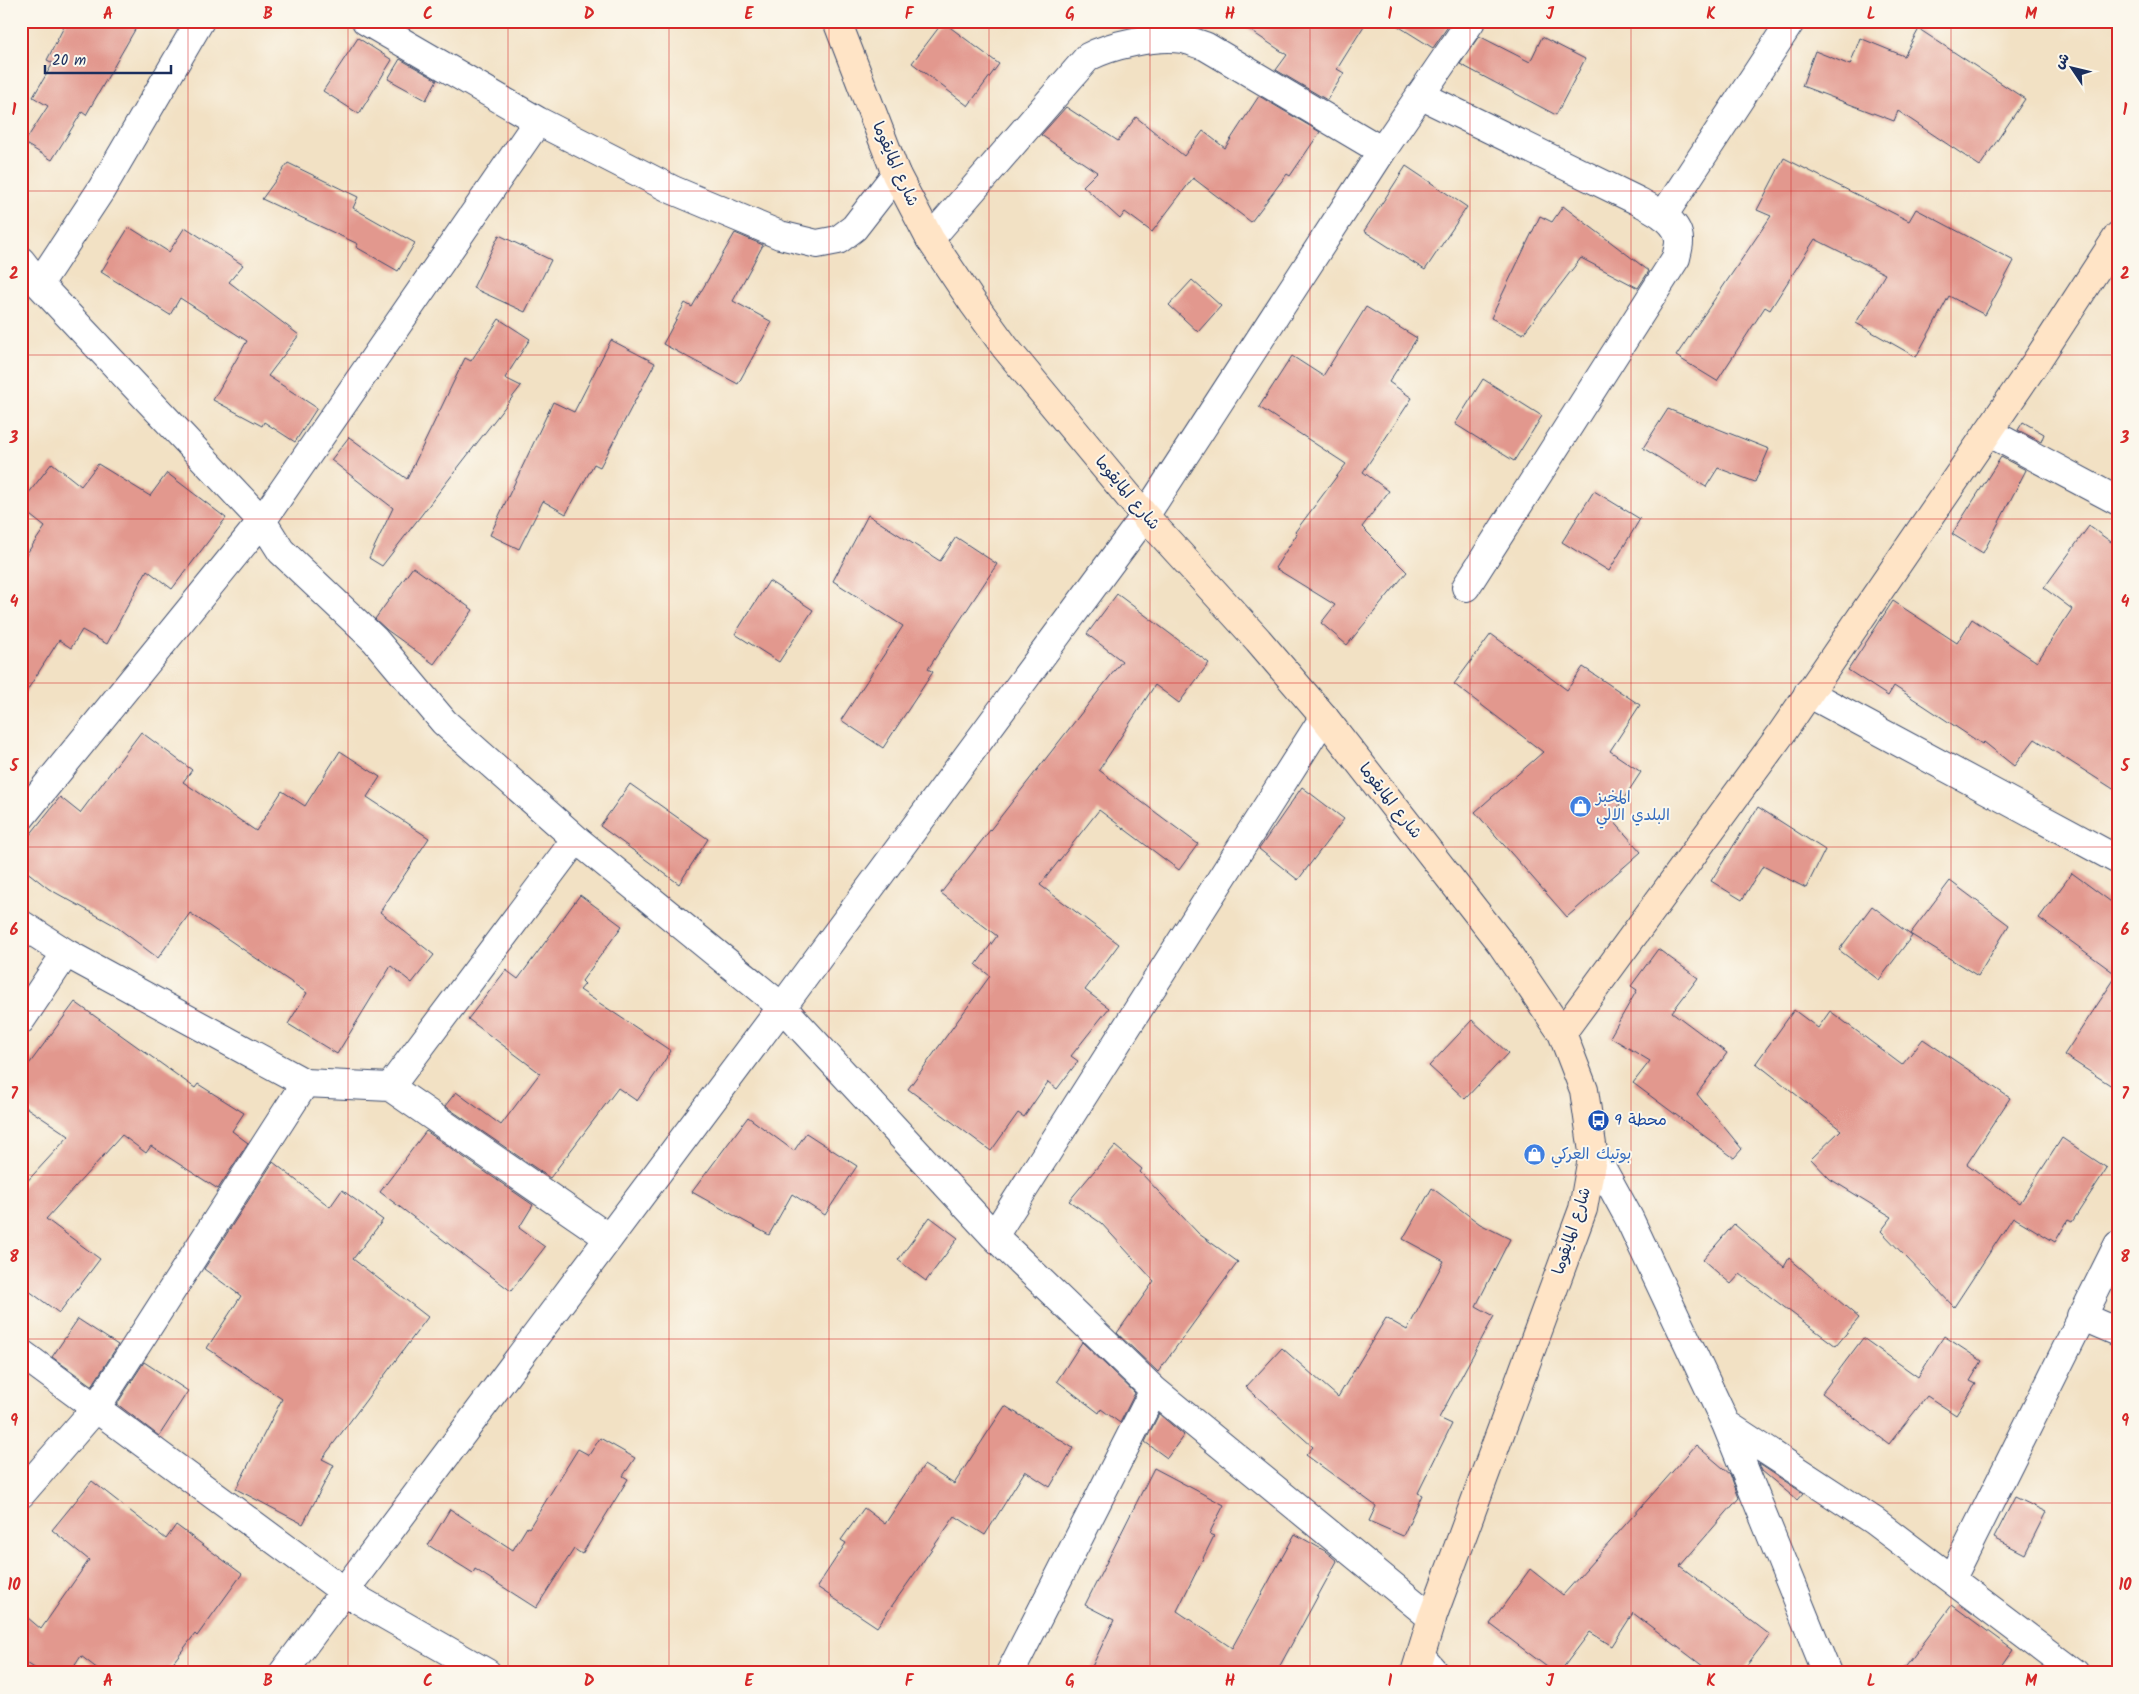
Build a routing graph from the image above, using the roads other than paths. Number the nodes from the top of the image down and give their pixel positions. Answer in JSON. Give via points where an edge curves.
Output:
{"nodes":[{"id":1,"x":200,"y":21,"type":"edge"},
{"id":2,"x":366,"y":21,"type":"edge"},
{"id":3,"x":837,"y":21,"type":"edge"},
{"id":4,"x":1472,"y":21,"type":"edge"},
{"id":5,"x":1790,"y":21,"type":"edge"},
{"id":6,"x":1420,"y":95,"type":"junction"},
{"id":7,"x":538,"y":121,"type":"junction"},
{"id":8,"x":1382,"y":151,"type":"junction"},
{"id":9,"x":896,"y":174,"type":"junction"},
{"id":10,"x":1663,"y":216,"type":"junction"},
{"id":11,"x":2118,"y":236,"type":"edge"},
{"id":12,"x":930,"y":239,"type":"junction"},
{"id":13,"x":21,"y":260,"type":"edge"},
{"id":14,"x":39,"y":284,"type":"junction"},
{"id":15,"x":1988,"y":432,"type":"junction"},
{"id":16,"x":2118,"y":502,"type":"edge"},
{"id":17,"x":1145,"y":516,"type":"junction"},
{"id":18,"x":262,"y":521,"type":"junction"},
{"id":19,"x":1466,"y":588,"type":"dead end"},
{"id":20,"x":1808,"y":693,"type":"junction"},
{"id":21,"x":1324,"y":717,"type":"junction"},
{"id":22,"x":21,"y":818,"type":"edge"},
{"id":23,"x":576,"y":839,"type":"junction"},
{"id":24,"x":2118,"y":860,"type":"edge"},
{"id":25,"x":21,"y":924,"type":"edge"},
{"id":26,"x":66,"y":953,"type":"junction"},
{"id":27,"x":782,"y":1007,"type":"junction"},
{"id":28,"x":21,"y":1020,"type":"edge"},
{"id":29,"x":1562,"y":1033,"type":"junction"},
{"id":30,"x":305,"y":1083,"type":"junction"},
{"id":31,"x":390,"y":1087,"type":"junction"},
{"id":32,"x":1593,"y":1152,"type":"junction"},
{"id":33,"x":994,"y":1236,"type":"junction"},
{"id":34,"x":609,"y":1238,"type":"junction"},
{"id":35,"x":2118,"y":1245,"type":"edge"},
{"id":36,"x":2081,"y":1316,"type":"junction"},
{"id":37,"x":2118,"y":1332,"type":"edge"},
{"id":38,"x":21,"y":1353,"type":"edge"},
{"id":39,"x":1154,"y":1390,"type":"junction"},
{"id":40,"x":96,"y":1408,"type":"junction"},
{"id":41,"x":1726,"y":1424,"type":"junction"},
{"id":42,"x":21,"y":1494,"type":"edge"},
{"id":43,"x":1952,"y":1578,"type":"junction"},
{"id":44,"x":345,"y":1592,"type":"junction"},
{"id":45,"x":1432,"y":1618,"type":"junction"},
{"id":46,"x":1423,"y":1667,"type":"edge"},
{"id":47,"x":283,"y":1673,"type":"edge"},
{"id":48,"x":487,"y":1673,"type":"edge"},
{"id":49,"x":1010,"y":1673,"type":"edge"},
{"id":50,"x":1826,"y":1673,"type":"edge"},
{"id":51,"x":2075,"y":1673,"type":"edge"}],
"edges":[{"from":1,"to":14,"type":"street","via":[[102,190]]},
{"from":2,"to":7,"type":"street"},
{"from":3,"to":9,"type":"street","name":"شارع المايقوما"},
{"from":4,"to":6,"type":"street"},
{"from":5,"to":10,"type":"street"},
{"from":6,"to":8,"type":"street"},
{"from":6,"to":10,"type":"street"},
{"from":7,"to":9,"type":"street","via":[[673,190],[780,235],[818,244],[838,240],[854,228]]},
{"from":7,"to":18,"type":"street"},
{"from":8,"to":12,"type":"street","via":[[1205,46],[1180,39],[1145,40],[1106,48],[1088,56]]},
{"from":8,"to":17,"type":"street"},
{"from":9,"to":12,"type":"street","name":"شارع المايقوما"},
{"from":10,"to":19,"type":"street","via":[[1678,235],[1680,242],[1676,258]]},
{"from":11,"to":15,"type":"street"},
{"from":12,"to":17,"type":"street","name":"شارع المايقوما","via":[[1005,347]]},
{"from":13,"to":14,"type":"street"},
{"from":14,"to":18,"type":"street"},
{"from":15,"to":16,"type":"street"},
{"from":15,"to":20,"type":"street"},
{"from":17,"to":21,"type":"street","name":"شارع المايقوما"},
{"from":17,"to":27,"type":"street"},
{"from":18,"to":22,"type":"street"},
{"from":18,"to":23,"type":"street","via":[[281,551],[375,640],[444,722]]},
{"from":20,"to":24,"type":"street"},
{"from":20,"to":29,"type":"street"},
{"from":21,"to":29,"type":"street","name":"شارع المايقوما","via":[[1502,945]]},
{"from":21,"to":33,"type":"street"},
{"from":23,"to":27,"type":"street"},
{"from":23,"to":31,"type":"street"},
{"from":25,"to":26,"type":"street"},
{"from":26,"to":28,"type":"street"},
{"from":26,"to":30,"type":"street"},
{"from":27,"to":33,"type":"street"},
{"from":27,"to":34,"type":"street"},
{"from":29,"to":32,"type":"street","name":"شارع المايقوما","via":[[1584,1090]]},
{"from":30,"to":31,"type":"street"},
{"from":30,"to":40,"type":"street"},
{"from":31,"to":34,"type":"street"},
{"from":32,"to":41,"type":"street","via":[[1629,1218]]},
{"from":32,"to":45,"type":"street","name":"شارع المايقوما","via":[[1582,1209]]},
{"from":33,"to":39,"type":"street"},
{"from":34,"to":44,"type":"street"},
{"from":35,"to":36,"type":"street"},
{"from":36,"to":37,"type":"street"},
{"from":36,"to":43,"type":"street"},
{"from":38,"to":40,"type":"street"},
{"from":39,"to":45,"type":"street"},
{"from":39,"to":49,"type":"street"},
{"from":40,"to":42,"type":"street"},
{"from":40,"to":44,"type":"street"},
{"from":41,"to":43,"type":"street","via":[[1874,1521]]},
{"from":41,"to":50,"type":"street"},
{"from":43,"to":51,"type":"street"},
{"from":44,"to":47,"type":"street"},
{"from":44,"to":48,"type":"street"},
{"from":45,"to":46,"type":"street","name":"شارع المايقوما"}]}
